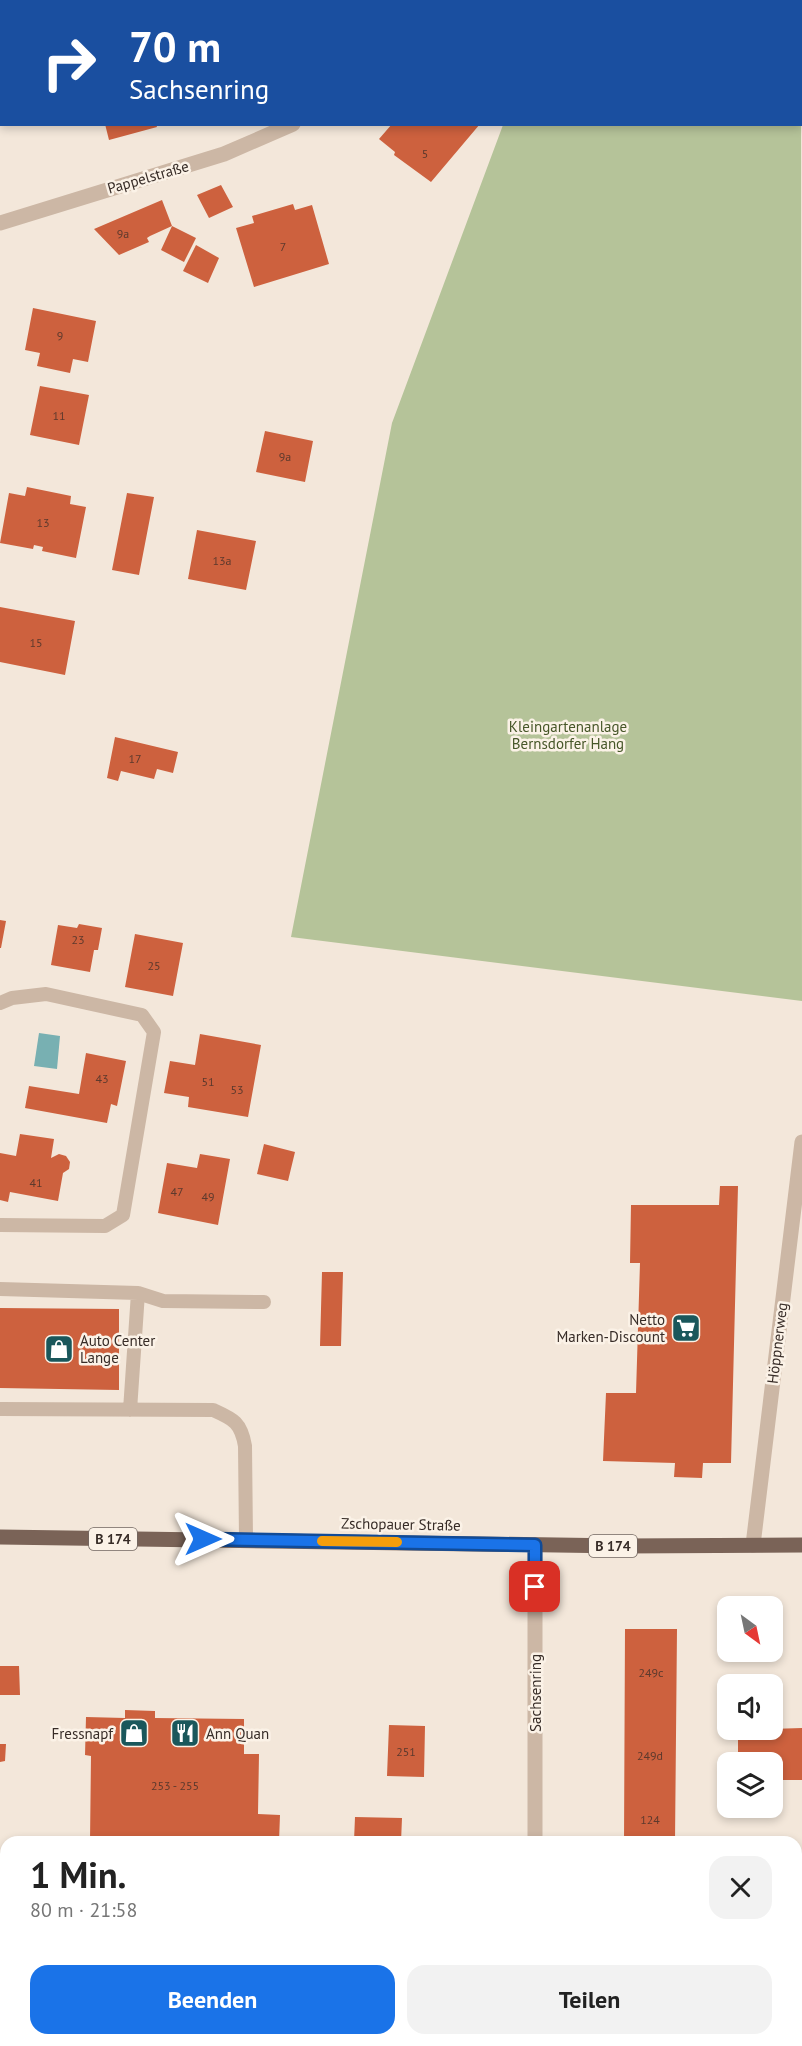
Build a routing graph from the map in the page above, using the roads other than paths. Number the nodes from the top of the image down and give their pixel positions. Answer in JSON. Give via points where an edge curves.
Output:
{"nodes":[{"id":1,"x":288,"y":126,"type":"edge"},
{"id":2,"x":0,"y":223,"type":"edge"},
{"id":3,"x":0,"y":1003,"type":"edge"},
{"id":4,"x":802,"y":1142,"type":"edge"},
{"id":5,"x":0,"y":1225,"type":"edge"},
{"id":6,"x":0,"y":1288,"type":"edge"},
{"id":7,"x":138,"y":1293,"type":"junction"},
{"id":8,"x":264,"y":1302,"type":"dead end"},
{"id":9,"x":0,"y":1409,"type":"edge"},
{"id":10,"x":130,"y":1410,"type":"junction"},
{"id":11,"x":0,"y":1538,"type":"edge"},
{"id":12,"x":246,"y":1539,"type":"junction"},
{"id":13,"x":535,"y":1545,"type":"junction"},
{"id":14,"x":753,"y":1545,"type":"junction"},
{"id":15,"x":802,"y":1545,"type":"edge"},
{"id":16,"x":535,"y":1836,"type":"edge"}],
"edges":[{"from":1,"to":2,"type":"street","name":"Pappelstraße","via":[[224,154]]},
{"from":3,"to":5,"type":"lane","via":[[46,994],[142,1014],[154,1032],[123,1215],[105,1226]]},
{"from":4,"to":14,"type":"street","name":"Höppnerweg"},
{"from":6,"to":7,"type":"lane"},
{"from":7,"to":8,"type":"lane","via":[[163,1301]]},
{"from":7,"to":10,"type":"lane"},
{"from":9,"to":10,"type":"lane"},
{"from":10,"to":12,"type":"lane","via":[[213,1410],[234,1420],[243,1431]]},
{"from":11,"to":12,"type":"main road","name":"Zschopauer Straße","number":"B 174"},
{"from":12,"to":13,"type":"main road","name":"Zschopauer Straße","number":"B 174"},
{"from":13,"to":14,"type":"main road","name":"Zschopauer Straße","number":"B 174"},
{"from":13,"to":16,"type":"street","name":"Sachsenring"},
{"from":14,"to":15,"type":"main road","name":"Zschopauer Straße","number":"B 174"}]}
